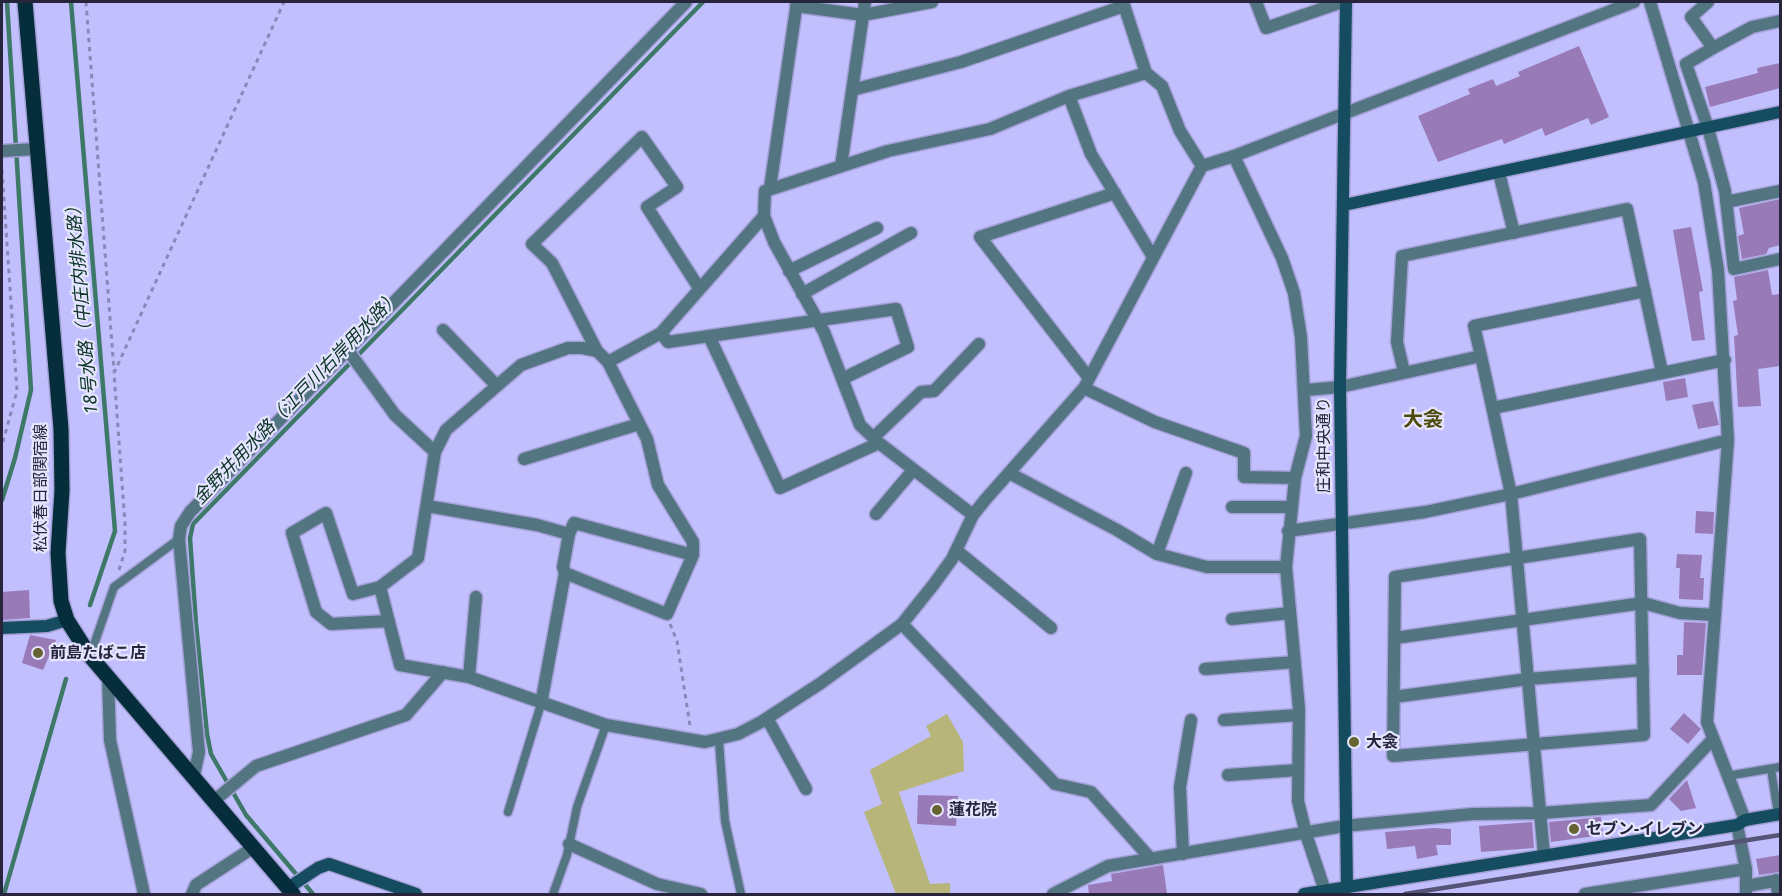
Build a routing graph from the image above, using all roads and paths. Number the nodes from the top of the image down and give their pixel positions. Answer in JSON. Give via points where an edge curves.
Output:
{"nodes":[{"id":1,"x":25,"y":2,"type":"edge"},
{"id":2,"x":86,"y":2,"type":"edge"},
{"id":3,"x":285,"y":2,"type":"edge"},
{"id":4,"x":686,"y":2,"type":"edge"},
{"id":5,"x":865,"y":2,"type":"edge"},
{"id":6,"x":932,"y":2,"type":"edge"},
{"id":7,"x":1256,"y":2,"type":"edge"},
{"id":8,"x":1302,"y":2,"type":"edge"},
{"id":9,"x":1344,"y":2,"type":"edge"},
{"id":10,"x":1634,"y":2,"type":"edge"},
{"id":11,"x":1650,"y":2,"type":"edge"},
{"id":12,"x":1708,"y":2,"type":"edge"},
{"id":13,"x":796,"y":4,"type":"edge"},
{"id":14,"x":1124,"y":4,"type":"edge"},
{"id":15,"x":863,"y":15,"type":"junction"},
{"id":16,"x":1302,"y":16,"type":"junction"},
{"id":17,"x":1780,"y":21,"type":"edge"},
{"id":18,"x":1713,"y":48,"type":"junction"},
{"id":19,"x":1146,"y":73,"type":"junction"},
{"id":20,"x":852,"y":90,"type":"junction"},
{"id":21,"x":1069,"y":96,"type":"junction"},
{"id":22,"x":1780,"y":112,"type":"edge"},
{"id":23,"x":1346,"y":113,"type":"junction"},
{"id":24,"x":1708,"y":128,"type":"junction"},
{"id":25,"x":1691,"y":131,"type":"junction"},
{"id":26,"x":36,"y":149,"type":"junction"},
{"id":27,"x":2,"y":151,"type":"edge"},
{"id":28,"x":1234,"y":156,"type":"junction"},
{"id":29,"x":840,"y":166,"type":"junction"},
{"id":30,"x":1202,"y":166,"type":"junction"},
{"id":31,"x":2,"y":170,"type":"edge"},
{"id":32,"x":1499,"y":173,"type":"junction"},
{"id":33,"x":770,"y":188,"type":"junction"},
{"id":34,"x":1780,"y":191,"type":"edge"},
{"id":35,"x":1115,"y":194,"type":"junction"},
{"id":36,"x":1726,"y":202,"type":"junction"},
{"id":37,"x":1344,"y":205,"type":"junction"},
{"id":38,"x":764,"y":216,"type":"junction"},
{"id":39,"x":877,"y":228,"type":"dead end"},
{"id":40,"x":911,"y":233,"type":"dead end"},
{"id":41,"x":1514,"y":233,"type":"junction"},
{"id":42,"x":1153,"y":257,"type":"junction"},
{"id":43,"x":1780,"y":259,"type":"edge"},
{"id":44,"x":789,"y":271,"type":"junction"},
{"id":45,"x":699,"y":288,"type":"junction"},
{"id":46,"x":1645,"y":291,"type":"junction"},
{"id":47,"x":802,"y":294,"type":"junction"},
{"id":48,"x":818,"y":321,"type":"junction"},
{"id":49,"x":443,"y":330,"type":"dead end"},
{"id":50,"x":661,"y":333,"type":"junction"},
{"id":51,"x":709,"y":336,"type":"junction"},
{"id":52,"x":979,"y":344,"type":"dead end"},
{"id":53,"x":347,"y":349,"type":"junction"},
{"id":54,"x":597,"y":351,"type":"junction"},
{"id":55,"x":1481,"y":356,"type":"junction"},
{"id":56,"x":1725,"y":360,"type":"junction"},
{"id":57,"x":608,"y":362,"type":"junction"},
{"id":58,"x":1404,"y":372,"type":"junction"},
{"id":59,"x":1662,"y":372,"type":"junction"},
{"id":60,"x":114,"y":373,"type":"junction"},
{"id":61,"x":842,"y":379,"type":"junction"},
{"id":62,"x":1086,"y":383,"type":"junction"},
{"id":63,"x":496,"y":385,"type":"junction"},
{"id":64,"x":1340,"y":387,"type":"junction"},
{"id":65,"x":1306,"y":390,"type":"junction"},
{"id":66,"x":1493,"y":408,"type":"junction"},
{"id":67,"x":639,"y":424,"type":"junction"},
{"id":68,"x":876,"y":440,"type":"junction"},
{"id":69,"x":1728,"y":440,"type":"junction"},
{"id":70,"x":2,"y":445,"type":"edge"},
{"id":71,"x":435,"y":452,"type":"junction"},
{"id":72,"x":524,"y":459,"type":"dead end"},
{"id":73,"x":913,"y":470,"type":"junction"},
{"id":74,"x":1009,"y":473,"type":"junction"},
{"id":75,"x":1186,"y":473,"type":"dead end"},
{"id":76,"x":1296,"y":478,"type":"junction"},
{"id":77,"x":1511,"y":494,"type":"junction"},
{"id":78,"x":427,"y":506,"type":"junction"},
{"id":79,"x":1232,"y":507,"type":"dead end"},
{"id":80,"x":1292,"y":507,"type":"junction"},
{"id":81,"x":876,"y":514,"type":"dead end"},
{"id":82,"x":973,"y":515,"type":"junction"},
{"id":83,"x":1341,"y":523,"type":"junction"},
{"id":84,"x":1288,"y":531,"type":"junction"},
{"id":85,"x":569,"y":534,"type":"junction"},
{"id":86,"x":178,"y":538,"type":"junction"},
{"id":87,"x":956,"y":550,"type":"junction"},
{"id":88,"x":1157,"y":554,"type":"junction"},
{"id":89,"x":693,"y":555,"type":"junction"},
{"id":90,"x":1516,"y":560,"type":"junction"},
{"id":91,"x":1286,"y":567,"type":"junction"},
{"id":92,"x":565,"y":573,"type":"junction"},
{"id":93,"x":114,"y":587,"type":"junction"},
{"id":94,"x":380,"y":587,"type":"junction"},
{"id":95,"x":476,"y":597,"type":"dead end"},
{"id":96,"x":1643,"y":603,"type":"junction"},
{"id":97,"x":1290,"y":613,"type":"junction"},
{"id":98,"x":667,"y":614,"type":"junction"},
{"id":99,"x":1715,"y":615,"type":"junction"},
{"id":100,"x":1232,"y":619,"type":"dead end"},
{"id":101,"x":67,"y":620,"type":"junction"},
{"id":102,"x":389,"y":621,"type":"junction"},
{"id":103,"x":1522,"y":621,"type":"junction"},
{"id":104,"x":902,"y":624,"type":"junction"},
{"id":105,"x":2,"y":628,"type":"edge"},
{"id":106,"x":1051,"y":628,"type":"dead end"},
{"id":107,"x":1395,"y":638,"type":"junction"},
{"id":108,"x":90,"y":656,"type":"junction"},
{"id":109,"x":1295,"y":662,"type":"junction"},
{"id":110,"x":1205,"y":669,"type":"dead end"},
{"id":111,"x":1644,"y":670,"type":"junction"},
{"id":112,"x":443,"y":672,"type":"junction"},
{"id":113,"x":108,"y":676,"type":"junction"},
{"id":114,"x":469,"y":677,"type":"junction"},
{"id":115,"x":1528,"y":680,"type":"junction"},
{"id":116,"x":1394,"y":698,"type":"junction"},
{"id":117,"x":541,"y":704,"type":"junction"},
{"id":118,"x":1299,"y":716,"type":"junction"},
{"id":119,"x":767,"y":718,"type":"junction"},
{"id":120,"x":1191,"y":720,"type":"dead end"},
{"id":121,"x":1224,"y":720,"type":"dead end"},
{"id":122,"x":606,"y":725,"type":"junction"},
{"id":123,"x":693,"y":740,"type":"junction"},
{"id":124,"x":1712,"y":740,"type":"junction"},
{"id":125,"x":719,"y":741,"type":"junction"},
{"id":126,"x":1534,"y":743,"type":"junction"},
{"id":127,"x":1776,"y":768,"type":"edge"},
{"id":128,"x":1298,"y":770,"type":"junction"},
{"id":129,"x":194,"y":775,"type":"junction"},
{"id":130,"x":1228,"y":775,"type":"dead end"},
{"id":131,"x":1727,"y":776,"type":"junction"},
{"id":132,"x":807,"y":789,"type":"dead end"},
{"id":133,"x":215,"y":800,"type":"junction"},
{"id":134,"x":508,"y":812,"type":"dead end"},
{"id":135,"x":1541,"y":813,"type":"junction"},
{"id":136,"x":1779,"y":814,"type":"edge"},
{"id":137,"x":1741,"y":822,"type":"junction"},
{"id":138,"x":1344,"y":826,"type":"junction"},
{"id":139,"x":1306,"y":834,"type":"junction"},
{"id":140,"x":569,"y":844,"type":"junction"},
{"id":141,"x":254,"y":847,"type":"junction"},
{"id":142,"x":1183,"y":854,"type":"junction"},
{"id":143,"x":1544,"y":855,"type":"junction"},
{"id":144,"x":1151,"y":859,"type":"junction"},
{"id":145,"x":1746,"y":870,"type":"junction"},
{"id":146,"x":1078,"y":880,"type":"junction"},
{"id":147,"x":1778,"y":880,"type":"edge"},
{"id":148,"x":1347,"y":888,"type":"junction"},
{"id":149,"x":1746,"y":890,"type":"edge"},
{"id":150,"x":291,"y":891,"type":"edge"},
{"id":151,"x":1324,"y":891,"type":"junction"},
{"id":152,"x":1613,"y":892,"type":"edge"},
{"id":153,"x":144,"y":894,"type":"edge"},
{"id":154,"x":192,"y":894,"type":"edge"},
{"id":155,"x":416,"y":894,"type":"edge"},
{"id":156,"x":553,"y":894,"type":"edge"},
{"id":157,"x":701,"y":894,"type":"edge"},
{"id":158,"x":741,"y":894,"type":"edge"},
{"id":159,"x":1053,"y":894,"type":"edge"},
{"id":160,"x":1081,"y":894,"type":"edge"},
{"id":161,"x":1304,"y":894,"type":"edge"},
{"id":162,"x":1585,"y":894,"type":"edge"},
{"id":163,"x":1778,"y":894,"type":"edge"}],
"edges":[{"from":1,"to":26,"type":"main road","name":"松伏春日部関宿線"},
{"from":2,"to":60,"type":"path"},
{"from":3,"to":60,"type":"path"},
{"from":4,"to":53,"type":"street"},
{"from":5,"to":15,"type":"street"},
{"from":6,"to":15,"type":"street"},
{"from":7,"to":16,"type":"street","via":[[1266,28]]},
{"from":8,"to":16,"type":"street"},
{"from":9,"to":16,"type":"street"},
{"from":9,"to":23,"type":"street","name":"庄和中央通り"},
{"from":10,"to":23,"type":"street"},
{"from":11,"to":25,"type":"street"},
{"from":12,"to":18,"type":"street","via":[[1692,17]]},
{"from":13,"to":15,"type":"street"},
{"from":13,"to":33,"type":"street"},
{"from":14,"to":19,"type":"street"},
{"from":14,"to":20,"type":"street","via":[[961,62]]},
{"from":15,"to":20,"type":"street"},
{"from":17,"to":18,"type":"street","via":[[1752,27]]},
{"from":18,"to":24,"type":"street","via":[[1686,64]]},
{"from":19,"to":21,"type":"street"},
{"from":19,"to":30,"type":"street","via":[[1162,86],[1180,131]]},
{"from":20,"to":29,"type":"street"},
{"from":21,"to":29,"type":"street","via":[[990,129],[888,151]]},
{"from":21,"to":35,"type":"street","via":[[1091,154]]},
{"from":22,"to":24,"type":"street"},
{"from":23,"to":28,"type":"street"},
{"from":23,"to":37,"type":"street","name":"庄和中央通り"},
{"from":24,"to":25,"type":"street"},
{"from":24,"to":36,"type":"street"},
{"from":25,"to":32,"type":"street"},
{"from":25,"to":56,"type":"street","via":[[1704,182],[1718,270]]},
{"from":26,"to":27,"type":"street"},
{"from":26,"to":101,"type":"main road","name":"松伏春日部関宿線","via":[[61,429],[59,579]]},
{"from":28,"to":30,"type":"street"},
{"from":28,"to":65,"type":"street","via":[[1282,258],[1294,293]]},
{"from":29,"to":33,"type":"street"},
{"from":30,"to":42,"type":"street"},
{"from":31,"to":70,"type":"path","via":[[17,391]]},
{"from":32,"to":37,"type":"street"},
{"from":32,"to":41,"type":"street"},
{"from":33,"to":38,"type":"street","via":[[765,191]]},
{"from":34,"to":36,"type":"street"},
{"from":35,"to":42,"type":"street"},
{"from":35,"to":62,"type":"street","via":[[980,237]]},
{"from":36,"to":43,"type":"street","via":[[1734,269]]},
{"from":37,"to":64,"type":"street","name":"庄和中央通り"},
{"from":38,"to":44,"type":"street"},
{"from":38,"to":45,"type":"street"},
{"from":39,"to":44,"type":"street"},
{"from":40,"to":47,"type":"street"},
{"from":41,"to":46,"type":"street","via":[[1627,209]]},
{"from":41,"to":58,"type":"street","via":[[1402,256],[1397,342]]},
{"from":42,"to":62,"type":"street"},
{"from":44,"to":47,"type":"street"},
{"from":45,"to":50,"type":"street"},
{"from":45,"to":54,"type":"street","via":[[646,207],[677,188],[642,137],[532,244],[552,263]]},
{"from":46,"to":55,"type":"street","via":[[1474,326]]},
{"from":46,"to":59,"type":"street"},
{"from":47,"to":48,"type":"street"},
{"from":48,"to":51,"type":"street"},
{"from":48,"to":61,"type":"street"},
{"from":48,"to":61,"type":"street","via":[[896,309],[908,347]]},
{"from":49,"to":63,"type":"street"},
{"from":50,"to":51,"type":"street","via":[[668,342]]},
{"from":50,"to":57,"type":"street"},
{"from":51,"to":68,"type":"street","via":[[780,488]]},
{"from":52,"to":68,"type":"street","via":[[934,391],[921,392]]},
{"from":53,"to":71,"type":"street","via":[[394,415]]},
{"from":53,"to":86,"type":"street","via":[[190,512]]},
{"from":54,"to":57,"type":"street"},
{"from":54,"to":63,"type":"street","via":[[568,348],[534,358]]},
{"from":55,"to":58,"type":"street"},
{"from":55,"to":66,"type":"street"},
{"from":56,"to":59,"type":"street"},
{"from":56,"to":69,"type":"street"},
{"from":57,"to":67,"type":"street"},
{"from":58,"to":64,"type":"street"},
{"from":59,"to":66,"type":"street"},
{"from":60,"to":93,"type":"path","via":[[125,524],[125,551]]},
{"from":61,"to":68,"type":"street","via":[[860,425]]},
{"from":62,"to":74,"type":"street"},
{"from":62,"to":76,"type":"street","via":[[1155,422],[1244,453],[1244,477]]},
{"from":63,"to":71,"type":"street","via":[[446,430]]},
{"from":64,"to":65,"type":"street"},
{"from":64,"to":83,"type":"street","name":"庄和中央通り"},
{"from":65,"to":76,"type":"street","via":[[1306,436]]},
{"from":66,"to":77,"type":"street"},
{"from":67,"to":72,"type":"street"},
{"from":67,"to":89,"type":"street","via":[[647,439],[658,485],[693,542]]},
{"from":68,"to":73,"type":"street"},
{"from":69,"to":77,"type":"street"},
{"from":69,"to":99,"type":"street"},
{"from":71,"to":78,"type":"street"},
{"from":73,"to":81,"type":"street"},
{"from":73,"to":82,"type":"street"},
{"from":74,"to":82,"type":"street"},
{"from":74,"to":88,"type":"street"},
{"from":75,"to":88,"type":"street"},
{"from":76,"to":80,"type":"street"},
{"from":77,"to":83,"type":"street","via":[[1425,512]]},
{"from":77,"to":90,"type":"street"},
{"from":78,"to":85,"type":"street"},
{"from":78,"to":94,"type":"street","via":[[418,558]]},
{"from":79,"to":80,"type":"street"},
{"from":80,"to":84,"type":"street"},
{"from":82,"to":87,"type":"street"},
{"from":83,"to":84,"type":"street"},
{"from":83,"to":138,"type":"street","name":"庄和中央通り"},
{"from":84,"to":91,"type":"street"},
{"from":85,"to":89,"type":"street","via":[[574,523]]},
{"from":85,"to":92,"type":"street"},
{"from":86,"to":93,"type":"lane"},
{"from":86,"to":129,"type":"street","via":[[199,752]]},
{"from":87,"to":104,"type":"street"},
{"from":87,"to":106,"type":"street"},
{"from":88,"to":91,"type":"street","via":[[1207,567]]},
{"from":89,"to":98,"type":"street"},
{"from":90,"to":96,"type":"street","via":[[1640,539]]},
{"from":90,"to":103,"type":"street"},
{"from":90,"to":107,"type":"street","via":[[1395,577]]},
{"from":91,"to":97,"type":"street"},
{"from":92,"to":98,"type":"street"},
{"from":92,"to":117,"type":"street"},
{"from":93,"to":108,"type":"lane"},
{"from":94,"to":102,"type":"street"},
{"from":94,"to":102,"type":"street","via":[[353,594],[326,513],[292,533],[316,612],[331,624]]},
{"from":95,"to":114,"type":"street"},
{"from":96,"to":99,"type":"street","via":[[1680,613]]},
{"from":96,"to":103,"type":"street"},
{"from":96,"to":111,"type":"street"},
{"from":97,"to":100,"type":"street"},
{"from":97,"to":109,"type":"street"},
{"from":98,"to":123,"type":"path","via":[[676,641]]},
{"from":99,"to":124,"type":"street","via":[[1707,722]]},
{"from":101,"to":105,"type":"street","via":[[47,626]]},
{"from":101,"to":108,"type":"main road","name":"松伏春日部関宿線"},
{"from":102,"to":112,"type":"street","via":[[400,665]]},
{"from":103,"to":107,"type":"street"},
{"from":103,"to":115,"type":"street"},
{"from":104,"to":119,"type":"street"},
{"from":104,"to":144,"type":"street","via":[[1054,784],[1091,792]]},
{"from":107,"to":116,"type":"street"},
{"from":108,"to":113,"type":"main road","name":"松伏春日部関宿線"},
{"from":109,"to":110,"type":"street"},
{"from":109,"to":118,"type":"street"},
{"from":111,"to":115,"type":"street"},
{"from":111,"to":126,"type":"street","via":[[1644,735]]},
{"from":112,"to":114,"type":"street"},
{"from":112,"to":133,"type":"street","via":[[406,715],[256,766]]},
{"from":113,"to":129,"type":"main road","name":"松伏春日部関宿線"},
{"from":113,"to":153,"type":"street","via":[[110,740]]},
{"from":114,"to":117,"type":"street"},
{"from":115,"to":116,"type":"street"},
{"from":115,"to":126,"type":"street"},
{"from":116,"to":126,"type":"street","via":[[1393,756]]},
{"from":117,"to":122,"type":"street"},
{"from":117,"to":134,"type":"lane"},
{"from":118,"to":121,"type":"street"},
{"from":118,"to":128,"type":"street"},
{"from":119,"to":125,"type":"street"},
{"from":119,"to":132,"type":"street"},
{"from":120,"to":142,"type":"street","via":[[1180,787]]},
{"from":122,"to":123,"type":"street"},
{"from":122,"to":140,"type":"lane","via":[[577,807]]},
{"from":123,"to":125,"type":"street"},
{"from":124,"to":131,"type":"street"},
{"from":124,"to":135,"type":"street","via":[[1651,805],[1635,810]]},
{"from":125,"to":158,"type":"lane","via":[[725,821]]},
{"from":126,"to":135,"type":"street"},
{"from":127,"to":131,"type":"lane"},
{"from":127,"to":136,"type":"lane"},
{"from":128,"to":130,"type":"street"},
{"from":128,"to":139,"type":"street","via":[[1298,801]]},
{"from":129,"to":133,"type":"main road","name":"松伏春日部関宿線"},
{"from":131,"to":137,"type":"street"},
{"from":133,"to":141,"type":"main road","name":"松伏春日部関宿線"},
{"from":135,"to":138,"type":"street","via":[[1473,814]]},
{"from":135,"to":143,"type":"street"},
{"from":136,"to":137,"type":"street"},
{"from":137,"to":143,"type":"street"},
{"from":137,"to":145,"type":"street"},
{"from":138,"to":139,"type":"street"},
{"from":138,"to":148,"type":"street","name":"庄和中央通り"},
{"from":139,"to":142,"type":"street"},
{"from":139,"to":151,"type":"street"},
{"from":140,"to":156,"type":"lane"},
{"from":140,"to":157,"type":"street","via":[[657,884]]},
{"from":141,"to":150,"type":"main road","name":"松伏春日部関宿線"},
{"from":141,"to":154,"type":"street","via":[[196,885]]},
{"from":142,"to":144,"type":"street"},
{"from":143,"to":148,"type":"street"},
{"from":144,"to":146,"type":"street","via":[[1108,866]]},
{"from":145,"to":149,"type":"street"},
{"from":145,"to":152,"type":"street"},
{"from":146,"to":159,"type":"street"},
{"from":146,"to":160,"type":"street"},
{"from":147,"to":149,"type":"street"},
{"from":147,"to":163,"type":"street"},
{"from":148,"to":151,"type":"street"},
{"from":150,"to":155,"type":"street","via":[[318,868],[329,864]]},
{"from":151,"to":161,"type":"street"},
{"from":152,"to":162,"type":"street"}]}
